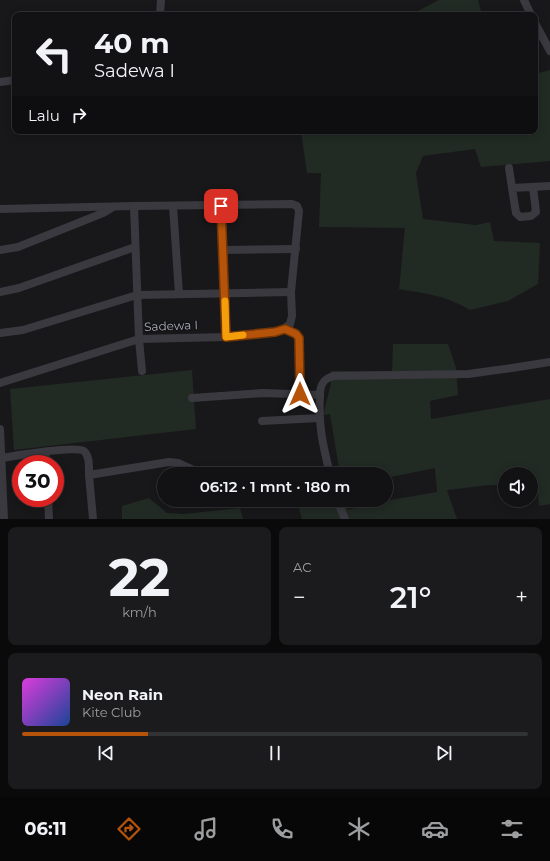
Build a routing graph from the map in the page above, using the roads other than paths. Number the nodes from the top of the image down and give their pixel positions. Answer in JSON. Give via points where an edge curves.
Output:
{"nodes":[{"id":1,"x":161,"y":0,"type":"edge"},
{"id":2,"x":524,"y":0,"type":"edge"},
{"id":3,"x":160,"y":12,"type":"edge"},
{"id":4,"x":530,"y":12,"type":"edge"},
{"id":5,"x":538,"y":29,"type":"edge"},
{"id":6,"x":550,"y":51,"type":"edge"},
{"id":7,"x":12,"y":80,"type":"edge"},
{"id":8,"x":0,"y":82,"type":"edge"},
{"id":9,"x":509,"y":168,"type":"dead end"},
{"id":10,"x":550,"y":186,"type":"edge"},
{"id":11,"x":533,"y":187,"type":"junction"},
{"id":12,"x":512,"y":188,"type":"junction"},
{"id":13,"x":134,"y":206,"type":"junction"},
{"id":14,"x":173,"y":206,"type":"junction"},
{"id":15,"x":221,"y":206,"type":"junction"},
{"id":16,"x":114,"y":207,"type":"junction"},
{"id":17,"x":0,"y":209,"type":"edge"},
{"id":18,"x":135,"y":247,"type":"junction"},
{"id":19,"x":296,"y":249,"type":"junction"},
{"id":20,"x":0,"y":250,"type":"edge"},
{"id":21,"x":223,"y":250,"type":"junction"},
{"id":22,"x":0,"y":292,"type":"edge"},
{"id":23,"x":291,"y":292,"type":"junction"},
{"id":24,"x":224,"y":293,"type":"junction"},
{"id":25,"x":179,"y":294,"type":"junction"},
{"id":26,"x":137,"y":295,"type":"junction"},
{"id":27,"x":285,"y":329,"type":"junction"},
{"id":28,"x":0,"y":334,"type":"edge"},
{"id":29,"x":226,"y":337,"type":"junction"},
{"id":30,"x":138,"y":339,"type":"junction"},
{"id":31,"x":550,"y":362,"type":"edge"},
{"id":32,"x":142,"y":371,"type":"dead end"},
{"id":33,"x":0,"y":383,"type":"edge"},
{"id":34,"x":300,"y":394,"type":"junction"},
{"id":35,"x":320,"y":395,"type":"junction"},
{"id":36,"x":192,"y":398,"type":"dead end"},
{"id":37,"x":319,"y":418,"type":"junction"},
{"id":38,"x":262,"y":420,"type":"dead end"},
{"id":39,"x":0,"y":429,"type":"edge"},
{"id":40,"x":45,"y":452,"type":"junction"},
{"id":41,"x":45,"y":455,"type":"edge"},
{"id":42,"x":2,"y":458,"type":"junction"},
{"id":43,"x":187,"y":467,"type":"edge"},
{"id":44,"x":328,"y":467,"type":"edge"},
{"id":45,"x":89,"y":475,"type":"junction"},
{"id":46,"x":49,"y":507,"type":"edge"},
{"id":47,"x":340,"y":507,"type":"edge"},
{"id":48,"x":4,"y":519,"type":"edge"},
{"id":49,"x":50,"y":519,"type":"edge"},
{"id":50,"x":93,"y":519,"type":"edge"},
{"id":51,"x":345,"y":519,"type":"edge"}],
"edges":[{"from":1,"to":3,"type":"street"},
{"from":2,"to":4,"type":"street"},
{"from":5,"to":6,"type":"street"},
{"from":7,"to":8,"type":"street"},
{"from":9,"to":12,"type":"street"},
{"from":10,"to":11,"type":"street"},
{"from":11,"to":12,"type":"street"},
{"from":11,"to":12,"type":"street","via":[[536,210],[533,215],[526,217],[520,217],[516,213]]},
{"from":13,"to":14,"type":"street"},
{"from":13,"to":16,"type":"street"},
{"from":13,"to":18,"type":"street"},
{"from":14,"to":15,"type":"street"},
{"from":14,"to":25,"type":"street"},
{"from":15,"to":19,"type":"street","via":[[295,204],[299,211]]},
{"from":15,"to":21,"type":"street"},
{"from":16,"to":17,"type":"street"},
{"from":16,"to":20,"type":"street","via":[[18,247]]},
{"from":18,"to":22,"type":"street","via":[[19,288]]},
{"from":18,"to":26,"type":"street"},
{"from":19,"to":21,"type":"street"},
{"from":19,"to":23,"type":"street"},
{"from":21,"to":24,"type":"street"},
{"from":23,"to":24,"type":"street"},
{"from":23,"to":27,"type":"street","via":[[292,316],[290,324]]},
{"from":24,"to":25,"type":"street"},
{"from":24,"to":29,"type":"street"},
{"from":25,"to":26,"type":"street"},
{"from":26,"to":28,"type":"street","via":[[23,330]]},
{"from":26,"to":30,"type":"street"},
{"from":27,"to":29,"type":"street","name":"Sadewa I"},
{"from":27,"to":34,"type":"street","via":[[299,338]]},
{"from":29,"to":30,"type":"street","name":"Sadewa I"},
{"from":30,"to":32,"type":"street"},
{"from":30,"to":33,"type":"street","name":"Sadewa I"},
{"from":31,"to":35,"type":"street","via":[[468,374],[333,376],[324,380]]},
{"from":34,"to":35,"type":"street"},
{"from":34,"to":36,"type":"street","via":[[263,393]]},
{"from":35,"to":37,"type":"street"},
{"from":37,"to":38,"type":"street"},
{"from":37,"to":44,"type":"street"},
{"from":39,"to":42,"type":"street"},
{"from":40,"to":41,"type":"street"},
{"from":40,"to":42,"type":"street"},
{"from":40,"to":45,"type":"street","via":[[84,450]]},
{"from":42,"to":48,"type":"street"},
{"from":43,"to":45,"type":"street","via":[[169,462]]},
{"from":45,"to":50,"type":"street"},
{"from":46,"to":49,"type":"street"},
{"from":47,"to":51,"type":"street"}]}
